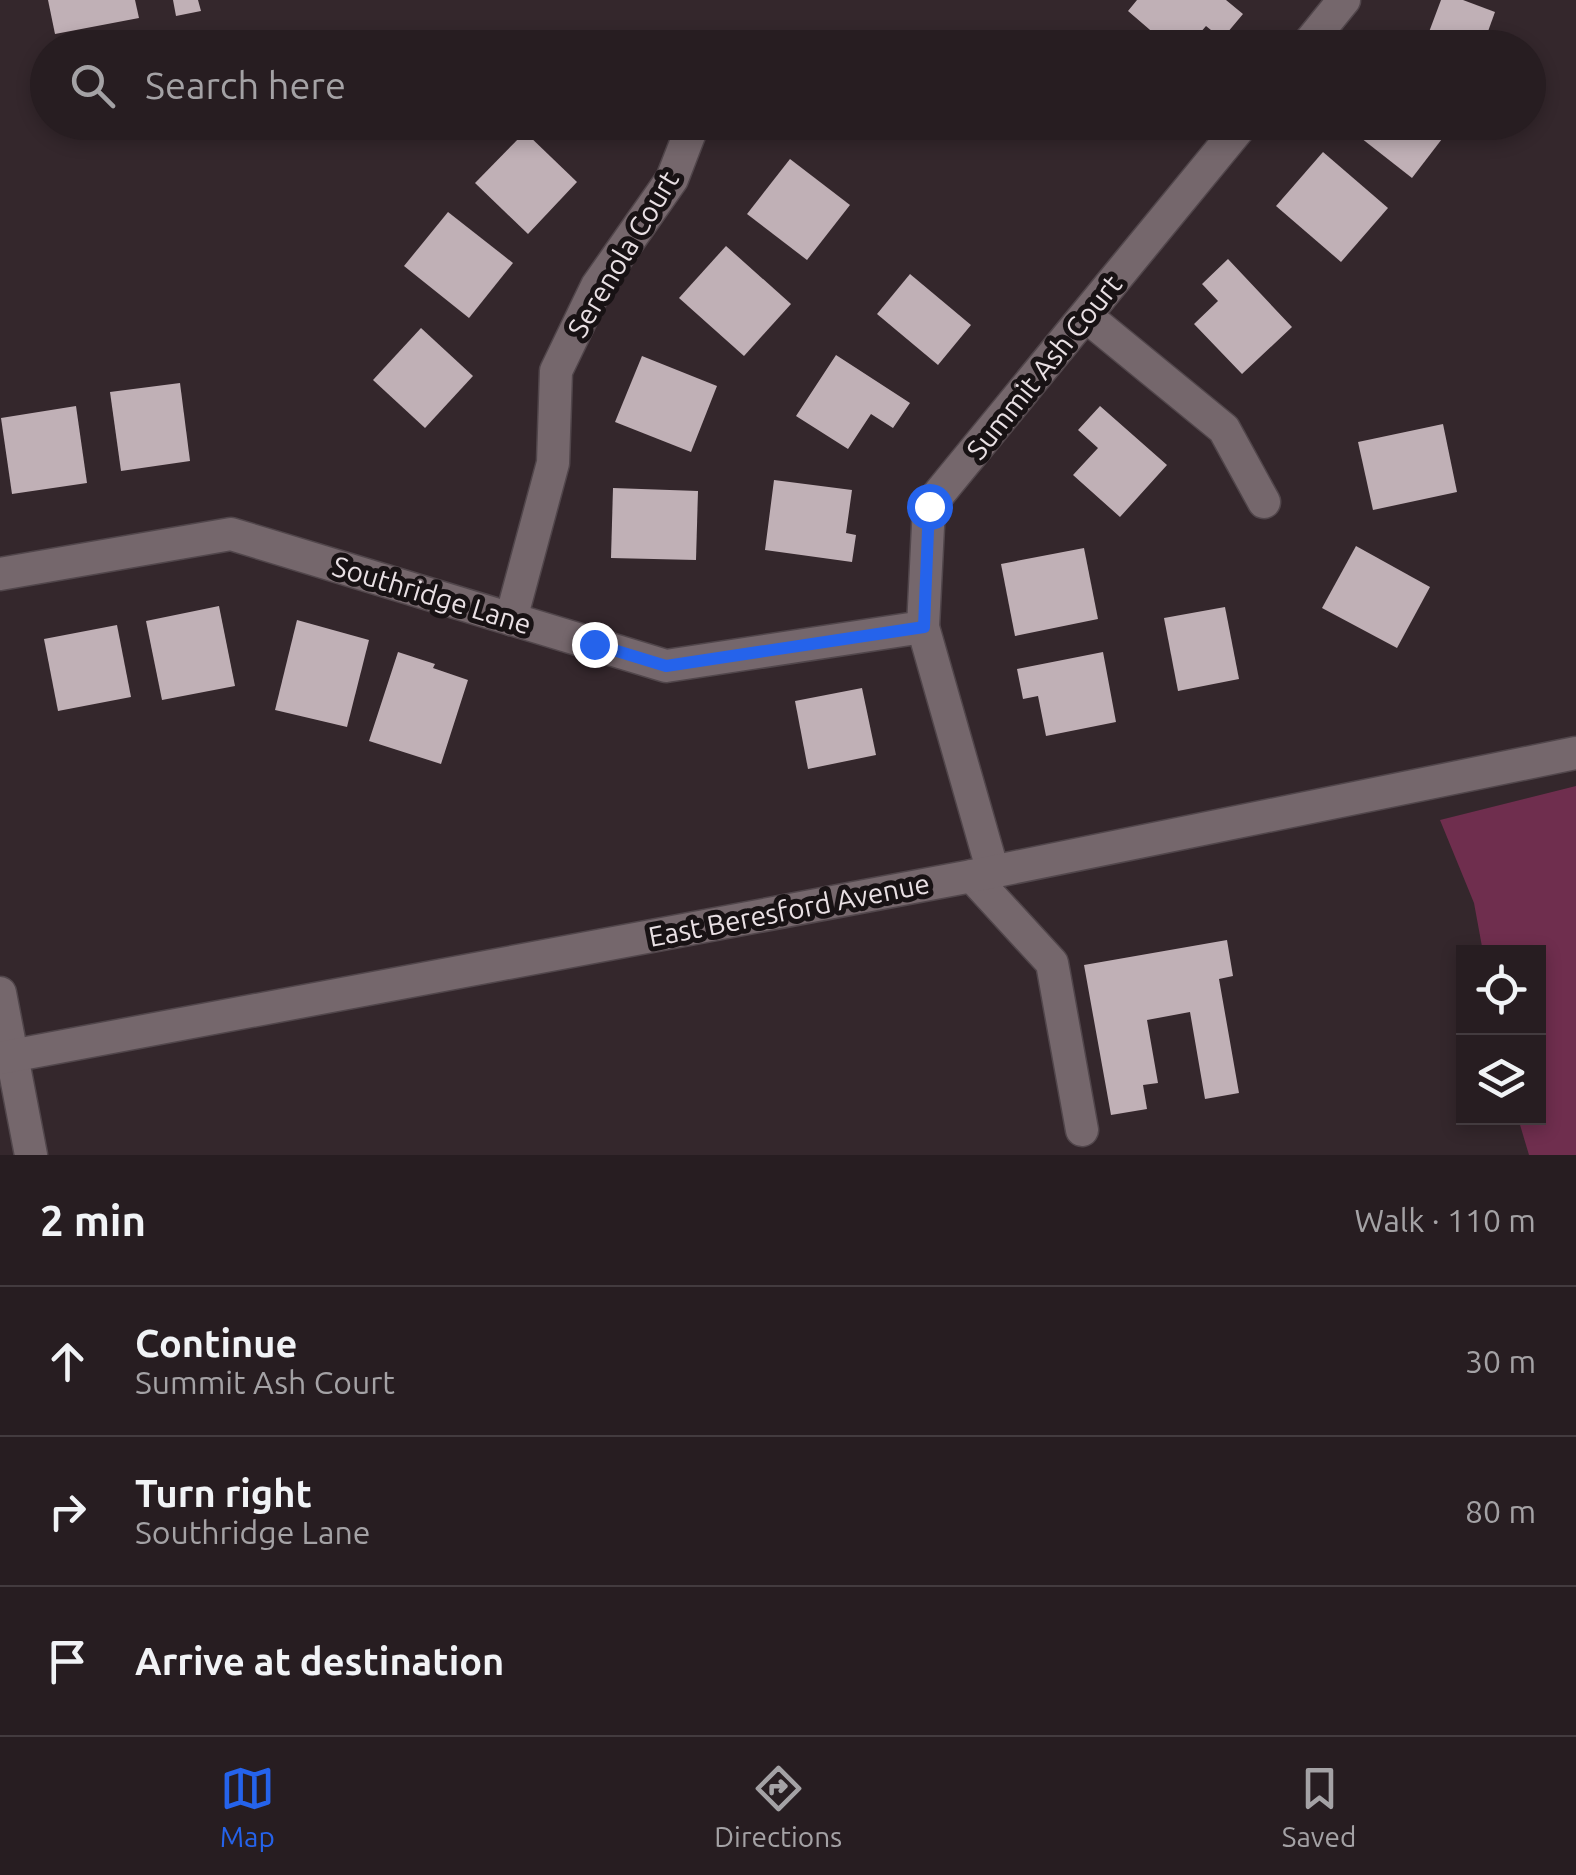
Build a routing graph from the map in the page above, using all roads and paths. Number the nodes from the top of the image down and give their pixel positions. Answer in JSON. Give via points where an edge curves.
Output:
{"nodes":[{"id":1,"x":1344,"y":0,"type":"edge"},
{"id":2,"x":1320,"y":30,"type":"edge"},
{"id":3,"x":687,"y":140,"type":"edge"},
{"id":4,"x":1229,"y":140,"type":"edge"},
{"id":5,"x":1086,"y":316,"type":"junction"},
{"id":6,"x":1264,"y":502,"type":"dead end"},
{"id":7,"x":0,"y":574,"type":"edge"},
{"id":8,"x":511,"y":619,"type":"junction"},
{"id":9,"x":924,"y":627,"type":"junction"},
{"id":10,"x":1576,"y":753,"type":"edge"},
{"id":11,"x":982,"y":874,"type":"junction"},
{"id":12,"x":0,"y":994,"type":"edge"},
{"id":13,"x":7,"y":1056,"type":"edge"},
{"id":14,"x":1082,"y":1130,"type":"dead end"},
{"id":15,"x":31,"y":1155,"type":"edge"}],
"edges":[{"from":1,"to":2,"type":"street"},
{"from":3,"to":8,"type":"street","name":"Serenola Court","via":[[672,180],[597,286],[556,371],[553,463]]},
{"from":4,"to":5,"type":"street","name":"Summit Ash Court"},
{"from":5,"to":6,"type":"street","via":[[1224,428]]},
{"from":5,"to":9,"type":"street","name":"Summit Ash Court","via":[[929,506]]},
{"from":7,"to":8,"type":"street","name":"Southridge Lane","via":[[231,534]]},
{"from":8,"to":9,"type":"street","name":"Southridge Lane","via":[[666,666]]},
{"from":9,"to":11,"type":"street","name":"Summit Ash Court"},
{"from":10,"to":11,"type":"street","name":"East Beresford Avenue"},
{"from":11,"to":13,"type":"street","name":"East Beresford Avenue"},
{"from":11,"to":14,"type":"street","via":[[1052,963]]},
{"from":12,"to":13,"type":"street"},
{"from":13,"to":15,"type":"street"}]}
